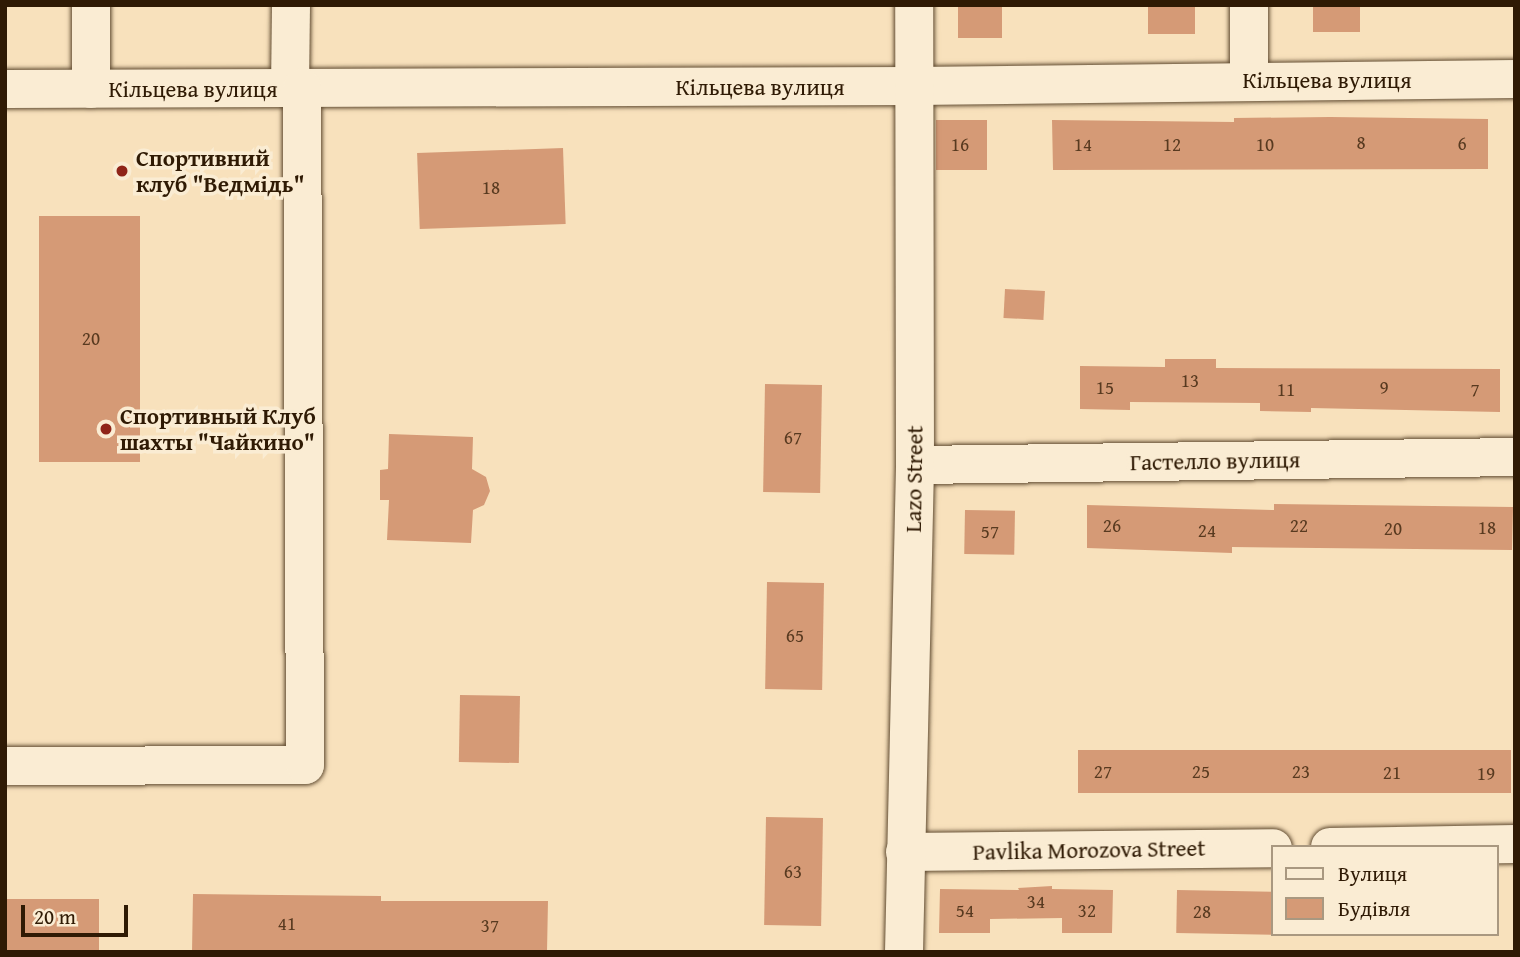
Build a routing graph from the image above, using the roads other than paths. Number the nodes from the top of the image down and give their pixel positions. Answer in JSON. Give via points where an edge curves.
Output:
{"nodes":[{"id":1,"x":91,"y":5,"type":"edge"},
{"id":2,"x":292,"y":5,"type":"edge"},
{"id":3,"x":914,"y":5,"type":"edge"},
{"id":4,"x":1249,"y":5,"type":"edge"},
{"id":5,"x":1515,"y":79,"type":"edge"},
{"id":6,"x":1249,"y":80,"type":"junction"},
{"id":7,"x":914,"y":86,"type":"junction"},
{"id":8,"x":296,"y":88,"type":"junction"},
{"id":9,"x":5,"y":89,"type":"edge"},
{"id":10,"x":91,"y":89,"type":"junction"},
{"id":11,"x":1515,"y":457,"type":"edge"},
{"id":12,"x":915,"y":466,"type":"junction"},
{"id":13,"x":5,"y":766,"type":"edge"},
{"id":14,"x":1515,"y":844,"type":"edge"},
{"id":15,"x":1453,"y":845,"type":"edge"},
{"id":16,"x":1272,"y":848,"type":"edge"},
{"id":17,"x":905,"y":852,"type":"junction"},
{"id":18,"x":904,"y":952,"type":"edge"}],
"edges":[{"from":1,"to":10,"type":"street"},
{"from":2,"to":8,"type":"street"},
{"from":3,"to":7,"type":"street","name":"Lazo Street"},
{"from":4,"to":6,"type":"street"},
{"from":5,"to":6,"type":"street","name":"Кільцева вулиця"},
{"from":6,"to":7,"type":"street","name":"Кільцева вулиця"},
{"from":7,"to":8,"type":"street","name":"Кільцева вулиця"},
{"from":7,"to":12,"type":"street","name":"Lazo Street"},
{"from":8,"to":10,"type":"street","name":"Кільцева вулиця"},
{"from":8,"to":13,"type":"street","via":[[305,765]]},
{"from":9,"to":10,"type":"street","name":"Кільцева вулиця"},
{"from":11,"to":12,"type":"street","name":"Гастелло вулиця"},
{"from":12,"to":17,"type":"street","name":"Lazo Street"},
{"from":14,"to":15,"type":"street"},
{"from":16,"to":17,"type":"street","name":"Pavlika Morozova Street"},
{"from":17,"to":18,"type":"street","name":"Lazo Street"}]}
